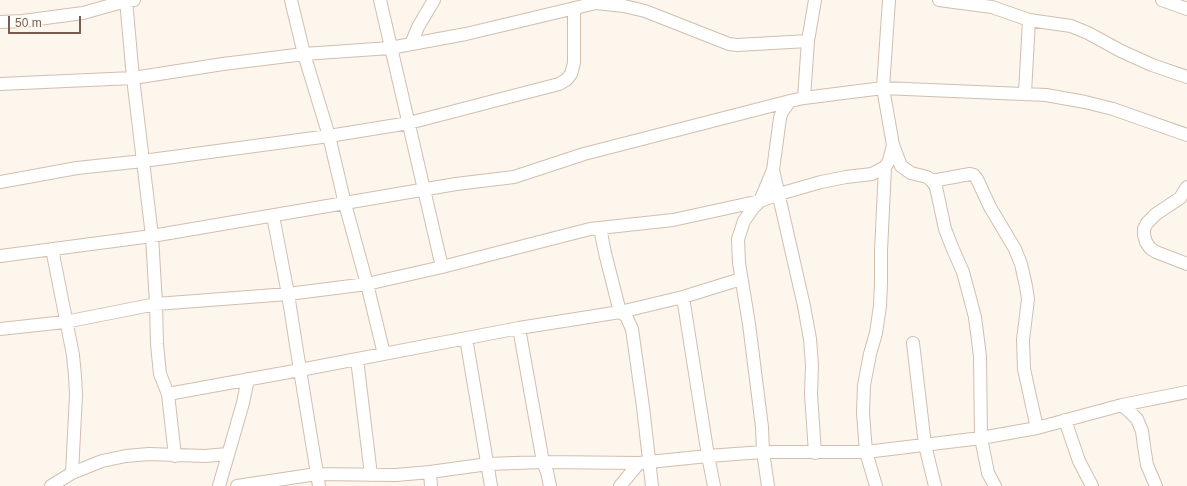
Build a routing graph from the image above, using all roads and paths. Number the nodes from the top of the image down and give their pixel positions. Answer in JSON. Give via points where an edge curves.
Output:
{"nodes":[{"id":1,"x":129,"y":0,"type":"edge"},
{"id":2,"x":291,"y":0,"type":"edge"},
{"id":3,"x":380,"y":0,"type":"edge"},
{"id":4,"x":434,"y":0,"type":"edge"},
{"id":5,"x":818,"y":0,"type":"edge"},
{"id":6,"x":889,"y":0,"type":"edge"},
{"id":7,"x":939,"y":0,"type":"edge"},
{"id":8,"x":1162,"y":0,"type":"edge"},
{"id":9,"x":596,"y":2,"type":"edge"},
{"id":10,"x":994,"y":4,"type":"edge"},
{"id":11,"x":647,"y":5,"type":"edge"},
{"id":12,"x":574,"y":8,"type":"junction"},
{"id":13,"x":1187,"y":9,"type":"edge"},
{"id":14,"x":1029,"y":20,"type":"junction"},
{"id":15,"x":0,"y":22,"type":"edge"},
{"id":16,"x":808,"y":41,"type":"junction"},
{"id":17,"x":411,"y":44,"type":"junction"},
{"id":18,"x":390,"y":48,"type":"junction"},
{"id":19,"x":304,"y":54,"type":"junction"},
{"id":20,"x":1187,"y":77,"type":"edge"},
{"id":21,"x":133,"y":78,"type":"junction"},
{"id":22,"x":0,"y":84,"type":"edge"},
{"id":23,"x":883,"y":88,"type":"junction"},
{"id":24,"x":1025,"y":93,"type":"junction"},
{"id":25,"x":804,"y":98,"type":"junction"},
{"id":26,"x":790,"y":101,"type":"junction"},
{"id":27,"x":409,"y":123,"type":"junction"},
{"id":28,"x":1187,"y":135,"type":"edge"},
{"id":29,"x":329,"y":136,"type":"junction"},
{"id":30,"x":893,"y":145,"type":"junction"},
{"id":31,"x":144,"y":161,"type":"junction"},
{"id":32,"x":885,"y":167,"type":"junction"},
{"id":33,"x":773,"y":170,"type":"junction"},
{"id":34,"x":932,"y":181,"type":"junction"},
{"id":35,"x":0,"y":182,"type":"edge"},
{"id":36,"x":1187,"y":187,"type":"edge"},
{"id":37,"x":425,"y":190,"type":"junction"},
{"id":38,"x":779,"y":194,"type":"junction"},
{"id":39,"x":760,"y":201,"type":"junction"},
{"id":40,"x":345,"y":204,"type":"junction"},
{"id":41,"x":273,"y":216,"type":"junction"},
{"id":42,"x":600,"y":228,"type":"junction"},
{"id":43,"x":152,"y":236,"type":"junction"},
{"id":44,"x":52,"y":249,"type":"junction"},
{"id":45,"x":0,"y":256,"type":"edge"},
{"id":46,"x":1187,"y":264,"type":"edge"},
{"id":47,"x":442,"y":266,"type":"junction"},
{"id":48,"x":741,"y":279,"type":"junction"},
{"id":49,"x":368,"y":284,"type":"junction"},
{"id":50,"x":288,"y":294,"type":"junction"},
{"id":51,"x":683,"y":297,"type":"junction"},
{"id":52,"x":156,"y":304,"type":"junction"},
{"id":53,"x":620,"y":312,"type":"junction"},
{"id":54,"x":66,"y":322,"type":"junction"},
{"id":55,"x":520,"y":328,"type":"junction"},
{"id":56,"x":0,"y":329,"type":"edge"},
{"id":57,"x":466,"y":338,"type":"junction"},
{"id":58,"x":914,"y":344,"type":"dead end"},
{"id":59,"x":384,"y":354,"type":"junction"},
{"id":60,"x":357,"y":359,"type":"junction"},
{"id":61,"x":300,"y":370,"type":"junction"},
{"id":62,"x":248,"y":379,"type":"junction"},
{"id":63,"x":1187,"y":392,"type":"edge"},
{"id":64,"x":168,"y":394,"type":"junction"},
{"id":65,"x":1122,"y":405,"type":"junction"},
{"id":66,"x":1065,"y":420,"type":"junction"},
{"id":67,"x":1037,"y":428,"type":"junction"},
{"id":68,"x":981,"y":438,"type":"junction"},
{"id":69,"x":925,"y":445,"type":"junction"},
{"id":70,"x":764,"y":452,"type":"junction"},
{"id":71,"x":866,"y":452,"type":"junction"},
{"id":72,"x":815,"y":453,"type":"junction"},
{"id":73,"x":228,"y":454,"type":"junction"},
{"id":74,"x":175,"y":456,"type":"junction"},
{"id":75,"x":708,"y":456,"type":"junction"},
{"id":76,"x":543,"y":462,"type":"junction"},
{"id":77,"x":644,"y":462,"type":"junction"},
{"id":78,"x":488,"y":464,"type":"junction"},
{"id":79,"x":430,"y":472,"type":"junction"},
{"id":80,"x":72,"y":473,"type":"junction"},
{"id":81,"x":317,"y":474,"type":"junction"},
{"id":82,"x":371,"y":475,"type":"junction"},
{"id":83,"x":262,"y":484,"type":"edge"},
{"id":84,"x":51,"y":486,"type":"edge"},
{"id":85,"x":219,"y":486,"type":"edge"},
{"id":86,"x":237,"y":486,"type":"edge"},
{"id":87,"x":319,"y":486,"type":"edge"},
{"id":88,"x":431,"y":486,"type":"edge"},
{"id":89,"x":491,"y":486,"type":"edge"},
{"id":90,"x":550,"y":486,"type":"edge"},
{"id":91,"x":620,"y":486,"type":"edge"},
{"id":92,"x":652,"y":486,"type":"edge"},
{"id":93,"x":714,"y":486,"type":"edge"},
{"id":94,"x":768,"y":486,"type":"edge"},
{"id":95,"x":876,"y":486,"type":"edge"},
{"id":96,"x":935,"y":486,"type":"edge"},
{"id":97,"x":995,"y":486,"type":"edge"},
{"id":98,"x":1092,"y":486,"type":"edge"},
{"id":99,"x":1156,"y":486,"type":"edge"}],
"edges":[{"from":1,"to":15,"type":"street","via":[[83,13]]},
{"from":1,"to":21,"type":"street"},
{"from":2,"to":19,"type":"street"},
{"from":3,"to":18,"type":"street"},
{"from":4,"to":17,"type":"street"},
{"from":5,"to":16,"type":"street"},
{"from":6,"to":23,"type":"street"},
{"from":7,"to":10,"type":"street"},
{"from":8,"to":13,"type":"street"},
{"from":9,"to":11,"type":"street","via":[[624,6]]},
{"from":9,"to":12,"type":"street"},
{"from":10,"to":14,"type":"street"},
{"from":11,"to":16,"type":"street","via":[[729,44]]},
{"from":12,"to":17,"type":"street","via":[[466,34]]},
{"from":12,"to":27,"type":"street","via":[[574,63],[566,80],[559,84]]},
{"from":14,"to":20,"type":"street","via":[[1071,26],[1138,59]]},
{"from":14,"to":24,"type":"street"},
{"from":16,"to":25,"type":"street"},
{"from":17,"to":18,"type":"street"},
{"from":18,"to":19,"type":"street"},
{"from":18,"to":27,"type":"street"},
{"from":19,"to":21,"type":"street"},
{"from":19,"to":29,"type":"street"},
{"from":21,"to":22,"type":"street"},
{"from":21,"to":31,"type":"street"},
{"from":23,"to":24,"type":"street"},
{"from":23,"to":25,"type":"street"},
{"from":23,"to":30,"type":"street"},
{"from":24,"to":28,"type":"street","via":[[1106,107]]},
{"from":25,"to":26,"type":"street"},
{"from":26,"to":33,"type":"street","via":[[780,118]]},
{"from":26,"to":37,"type":"street","via":[[584,154],[514,177]]},
{"from":27,"to":29,"type":"street"},
{"from":27,"to":37,"type":"street"},
{"from":29,"to":31,"type":"street"},
{"from":29,"to":40,"type":"street"},
{"from":30,"to":32,"type":"street"},
{"from":30,"to":34,"type":"street","via":[[905,170]]},
{"from":31,"to":35,"type":"street","via":[[77,168]]},
{"from":31,"to":43,"type":"street"},
{"from":32,"to":38,"type":"street","via":[[872,174],[821,182]]},
{"from":32,"to":71,"type":"street","via":[[880,306],[864,385]]},
{"from":33,"to":38,"type":"street"},
{"from":33,"to":39,"type":"street"},
{"from":34,"to":67,"type":"street","via":[[974,175],[1015,249],[1028,299],[1023,331],[1024,368]]},
{"from":34,"to":68,"type":"street","via":[[936,187],[945,229],[962,272],[975,317],[980,356]]},
{"from":36,"to":46,"type":"street","via":[[1180,198],[1156,214],[1144,229],[1146,242],[1150,248]]},
{"from":37,"to":40,"type":"street"},
{"from":37,"to":47,"type":"street"},
{"from":38,"to":39,"type":"street"},
{"from":38,"to":72,"type":"street","via":[[810,339]]},
{"from":39,"to":42,"type":"street","via":[[673,220]]},
{"from":39,"to":48,"type":"street","via":[[744,221],[738,238]]},
{"from":40,"to":41,"type":"street"},
{"from":40,"to":49,"type":"street"},
{"from":41,"to":43,"type":"street"},
{"from":41,"to":50,"type":"street"},
{"from":42,"to":47,"type":"street"},
{"from":42,"to":53,"type":"street"},
{"from":43,"to":44,"type":"street"},
{"from":43,"to":52,"type":"street"},
{"from":44,"to":45,"type":"street"},
{"from":44,"to":54,"type":"street"},
{"from":47,"to":49,"type":"street"},
{"from":48,"to":51,"type":"street"},
{"from":48,"to":70,"type":"street"},
{"from":49,"to":50,"type":"street"},
{"from":49,"to":59,"type":"street"},
{"from":50,"to":52,"type":"street"},
{"from":50,"to":61,"type":"street"},
{"from":51,"to":53,"type":"street"},
{"from":51,"to":75,"type":"street"},
{"from":52,"to":54,"type":"street"},
{"from":52,"to":64,"type":"street","via":[[160,374]]},
{"from":53,"to":55,"type":"street"},
{"from":53,"to":77,"type":"street","via":[[626,316],[632,328],[644,407]]},
{"from":54,"to":56,"type":"street"},
{"from":54,"to":80,"type":"street","via":[[73,355],[76,395]]},
{"from":55,"to":57,"type":"street"},
{"from":55,"to":76,"type":"street"},
{"from":57,"to":59,"type":"street"},
{"from":57,"to":78,"type":"street"},
{"from":58,"to":69,"type":"street"},
{"from":59,"to":60,"type":"street"},
{"from":60,"to":61,"type":"street"},
{"from":60,"to":82,"type":"street"},
{"from":61,"to":62,"type":"street"},
{"from":61,"to":81,"type":"street"},
{"from":62,"to":64,"type":"street"},
{"from":62,"to":73,"type":"street"},
{"from":63,"to":65,"type":"street"},
{"from":64,"to":74,"type":"street"},
{"from":65,"to":66,"type":"street"},
{"from":65,"to":99,"type":"street","via":[[1137,419],[1142,431],[1147,464]]},
{"from":66,"to":67,"type":"street"},
{"from":66,"to":98,"type":"street","via":[[1079,461]]},
{"from":67,"to":68,"type":"street"},
{"from":68,"to":69,"type":"street"},
{"from":68,"to":97,"type":"street","via":[[988,473]]},
{"from":69,"to":71,"type":"street"},
{"from":69,"to":96,"type":"street"},
{"from":70,"to":72,"type":"street"},
{"from":70,"to":75,"type":"street"},
{"from":70,"to":94,"type":"street"},
{"from":71,"to":72,"type":"street"},
{"from":71,"to":95,"type":"street"},
{"from":73,"to":74,"type":"street"},
{"from":73,"to":85,"type":"street"},
{"from":74,"to":80,"type":"street","via":[[126,456],[102,461]]},
{"from":75,"to":77,"type":"street"},
{"from":75,"to":93,"type":"street"},
{"from":76,"to":77,"type":"street"},
{"from":76,"to":78,"type":"street"},
{"from":76,"to":90,"type":"street"},
{"from":77,"to":91,"type":"street"},
{"from":77,"to":92,"type":"street"},
{"from":78,"to":79,"type":"street"},
{"from":78,"to":89,"type":"street"},
{"from":79,"to":82,"type":"street"},
{"from":79,"to":88,"type":"street"},
{"from":80,"to":84,"type":"street"},
{"from":81,"to":82,"type":"street"},
{"from":81,"to":83,"type":"street"},
{"from":81,"to":87,"type":"street"},
{"from":83,"to":86,"type":"street"}]}
